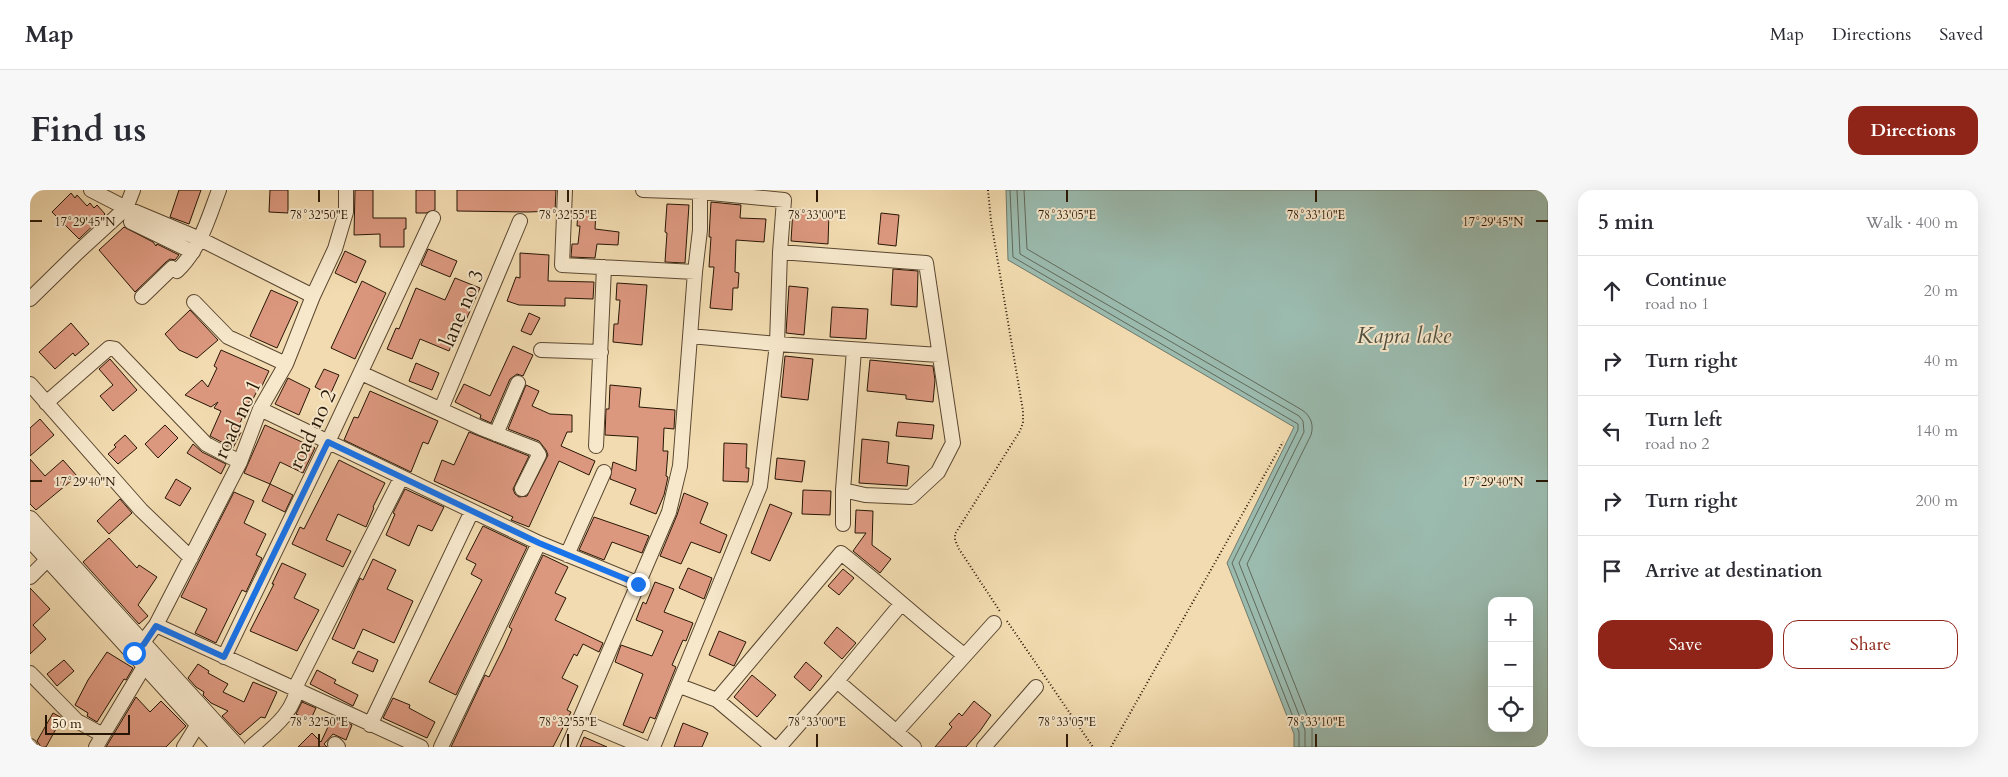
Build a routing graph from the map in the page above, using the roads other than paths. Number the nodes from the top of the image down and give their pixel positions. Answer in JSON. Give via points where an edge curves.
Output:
{"nodes":[{"id":1,"x":91,"y":190,"type":"edge"},
{"id":2,"x":133,"y":190,"type":"edge"},
{"id":3,"x":219,"y":190,"type":"edge"},
{"id":4,"x":346,"y":190,"type":"edge"},
{"id":5,"x":566,"y":190,"type":"edge"},
{"id":6,"x":643,"y":190,"type":"edge"},
{"id":7,"x":700,"y":192,"type":"junction"},
{"id":8,"x":131,"y":211,"type":"junction"},
{"id":9,"x":433,"y":218,"type":"dead end"},
{"id":10,"x":520,"y":221,"type":"dead end"},
{"id":11,"x":200,"y":239,"type":"junction"},
{"id":12,"x":193,"y":252,"type":"junction"},
{"id":13,"x":780,"y":252,"type":"junction"},
{"id":14,"x":604,"y":267,"type":"junction"},
{"id":15,"x":695,"y":272,"type":"junction"},
{"id":16,"x":313,"y":296,"type":"junction"},
{"id":17,"x":142,"y":297,"type":"dead end"},
{"id":18,"x":30,"y":299,"type":"edge"},
{"id":19,"x":194,"y":302,"type":"dead end"},
{"id":20,"x":690,"y":336,"type":"junction"},
{"id":21,"x":777,"y":344,"type":"junction"},
{"id":22,"x":541,"y":350,"type":"dead end"},
{"id":23,"x":854,"y":350,"type":"junction"},
{"id":24,"x":601,"y":352,"type":"junction"},
{"id":25,"x":939,"y":355,"type":"junction"},
{"id":26,"x":286,"y":364,"type":"junction"},
{"id":27,"x":360,"y":373,"type":"junction"},
{"id":28,"x":518,"y":383,"type":"dead end"},
{"id":29,"x":30,"y":384,"type":"edge"},
{"id":30,"x":46,"y":403,"type":"junction"},
{"id":31,"x":260,"y":409,"type":"junction"},
{"id":32,"x":441,"y":409,"type":"junction"},
{"id":33,"x":496,"y":434,"type":"junction"},
{"id":34,"x":328,"y":442,"type":"junction"},
{"id":35,"x":596,"y":446,"type":"dead end"},
{"id":36,"x":240,"y":462,"type":"junction"},
{"id":37,"x":604,"y":472,"type":"dead end"},
{"id":38,"x":401,"y":478,"type":"junction"},
{"id":39,"x":522,"y":490,"type":"dead end"},
{"id":40,"x":843,"y":490,"type":"junction"},
{"id":41,"x":472,"y":511,"type":"junction"},
{"id":42,"x":30,"y":519,"type":"edge"},
{"id":43,"x":843,"y":524,"type":"dead end"},
{"id":44,"x":30,"y":539,"type":"edge"},
{"id":45,"x":539,"y":543,"type":"junction"},
{"id":46,"x":53,"y":554,"type":"junction"},
{"id":47,"x":567,"y":555,"type":"junction"},
{"id":48,"x":191,"y":558,"type":"junction"},
{"id":49,"x":30,"y":577,"type":"edge"},
{"id":50,"x":638,"y":584,"type":"junction"},
{"id":51,"x":901,"y":604,"type":"junction"},
{"id":52,"x":994,"y":623,"type":"dead end"},
{"id":53,"x":156,"y":626,"type":"junction"},
{"id":54,"x":141,"y":654,"type":"junction"},
{"id":55,"x":964,"y":655,"type":"junction"},
{"id":56,"x":224,"y":657,"type":"junction"},
{"id":57,"x":30,"y":673,"type":"edge"},
{"id":58,"x":837,"y":681,"type":"junction"},
{"id":59,"x":680,"y":686,"type":"junction"},
{"id":60,"x":1036,"y":687,"type":"dead end"},
{"id":61,"x":298,"y":692,"type":"junction"},
{"id":62,"x":717,"y":700,"type":"junction"},
{"id":63,"x":202,"y":718,"type":"junction"},
{"id":64,"x":580,"y":720,"type":"junction"},
{"id":65,"x":370,"y":725,"type":"junction"},
{"id":66,"x":896,"y":732,"type":"junction"},
{"id":67,"x":99,"y":741,"type":"edge"},
{"id":68,"x":184,"y":747,"type":"edge"},
{"id":69,"x":219,"y":747,"type":"edge"},
{"id":70,"x":236,"y":747,"type":"edge"},
{"id":71,"x":251,"y":747,"type":"edge"},
{"id":72,"x":420,"y":747,"type":"edge"},
{"id":73,"x":441,"y":747,"type":"edge"},
{"id":74,"x":568,"y":747,"type":"edge"},
{"id":75,"x":644,"y":747,"type":"edge"},
{"id":76,"x":653,"y":747,"type":"edge"},
{"id":77,"x":773,"y":747,"type":"edge"},
{"id":78,"x":779,"y":747,"type":"edge"},
{"id":79,"x":914,"y":747,"type":"edge"},
{"id":80,"x":984,"y":747,"type":"edge"}],
"edges":[{"from":1,"to":8,"type":"street"},
{"from":2,"to":8,"type":"street"},
{"from":3,"to":11,"type":"street"},
{"from":4,"to":16,"type":"street","name":"road no 1","via":[[346,212],[341,231]]},
{"from":5,"to":14,"type":"street","via":[[562,265]]},
{"from":6,"to":7,"type":"street"},
{"from":7,"to":13,"type":"street","via":[[784,200]]},
{"from":7,"to":15,"type":"street"},
{"from":8,"to":11,"type":"street"},
{"from":8,"to":12,"type":"street","via":[[131,222]]},
{"from":8,"to":18,"type":"street","via":[[78,252]]},
{"from":9,"to":27,"type":"street","name":"road no 2"},
{"from":10,"to":32,"type":"street","name":"lane no 3"},
{"from":11,"to":12,"type":"street"},
{"from":11,"to":16,"type":"street"},
{"from":12,"to":17,"type":"street","via":[[177,271],[172,268]]},
{"from":13,"to":21,"type":"street"},
{"from":13,"to":25,"type":"street","via":[[926,263]]},
{"from":14,"to":15,"type":"street"},
{"from":14,"to":24,"type":"street"},
{"from":15,"to":20,"type":"street"},
{"from":16,"to":26,"type":"street","name":"road no 1"},
{"from":19,"to":26,"type":"street","via":[[228,337]]},
{"from":20,"to":21,"type":"street"},
{"from":20,"to":50,"type":"street","via":[[680,466],[669,512]]},
{"from":21,"to":23,"type":"street"},
{"from":21,"to":59,"type":"street","via":[[760,486]]},
{"from":22,"to":24,"type":"street"},
{"from":23,"to":25,"type":"street"},
{"from":23,"to":40,"type":"street"},
{"from":24,"to":35,"type":"street"},
{"from":25,"to":40,"type":"street","via":[[953,443],[938,472],[911,497],[865,495]]},
{"from":26,"to":31,"type":"street","name":"road no 1"},
{"from":27,"to":32,"type":"street"},
{"from":27,"to":34,"type":"street","name":"road no 2"},
{"from":28,"to":33,"type":"street"},
{"from":29,"to":30,"type":"street"},
{"from":30,"to":36,"type":"street","via":[[109,348],[115,349],[206,444]]},
{"from":30,"to":48,"type":"street","via":[[141,510]]},
{"from":31,"to":34,"type":"street"},
{"from":31,"to":36,"type":"street","name":"road no 1"},
{"from":32,"to":33,"type":"street"},
{"from":33,"to":39,"type":"street","via":[[538,452]]},
{"from":34,"to":38,"type":"street"},
{"from":34,"to":56,"type":"street","name":"road no 2"},
{"from":36,"to":48,"type":"street","name":"road no 1"},
{"from":37,"to":47,"type":"street"},
{"from":38,"to":41,"type":"street"},
{"from":38,"to":61,"type":"street","via":[[298,682]]},
{"from":40,"to":43,"type":"street"},
{"from":41,"to":45,"type":"street"},
{"from":41,"to":65,"type":"street"},
{"from":42,"to":46,"type":"street"},
{"from":44,"to":46,"type":"street"},
{"from":45,"to":47,"type":"street"},
{"from":45,"to":73,"type":"street"},
{"from":46,"to":49,"type":"street"},
{"from":46,"to":54,"type":"street"},
{"from":47,"to":50,"type":"street"},
{"from":48,"to":53,"type":"street","name":"road no 1"},
{"from":50,"to":64,"type":"street"},
{"from":51,"to":55,"type":"street"},
{"from":51,"to":58,"type":"street"},
{"from":51,"to":62,"type":"street","via":[[841,552]]},
{"from":52,"to":55,"type":"street"},
{"from":53,"to":54,"type":"street","name":"road no 1"},
{"from":53,"to":56,"type":"street"},
{"from":54,"to":63,"type":"street"},
{"from":54,"to":67,"type":"street","name":"road no 1"},
{"from":55,"to":66,"type":"street"},
{"from":56,"to":61,"type":"street"},
{"from":57,"to":67,"type":"street"},
{"from":58,"to":66,"type":"street"},
{"from":58,"to":78,"type":"street"},
{"from":59,"to":62,"type":"street"},
{"from":59,"to":76,"type":"street"},
{"from":60,"to":80,"type":"street"},
{"from":61,"to":65,"type":"street"},
{"from":61,"to":71,"type":"street","via":[[283,720]]},
{"from":62,"to":77,"type":"street"},
{"from":63,"to":68,"type":"street"},
{"from":63,"to":69,"type":"street"},
{"from":63,"to":70,"type":"street"},
{"from":64,"to":74,"type":"street"},
{"from":64,"to":75,"type":"street"},
{"from":65,"to":72,"type":"street"},
{"from":66,"to":79,"type":"street"}]}
